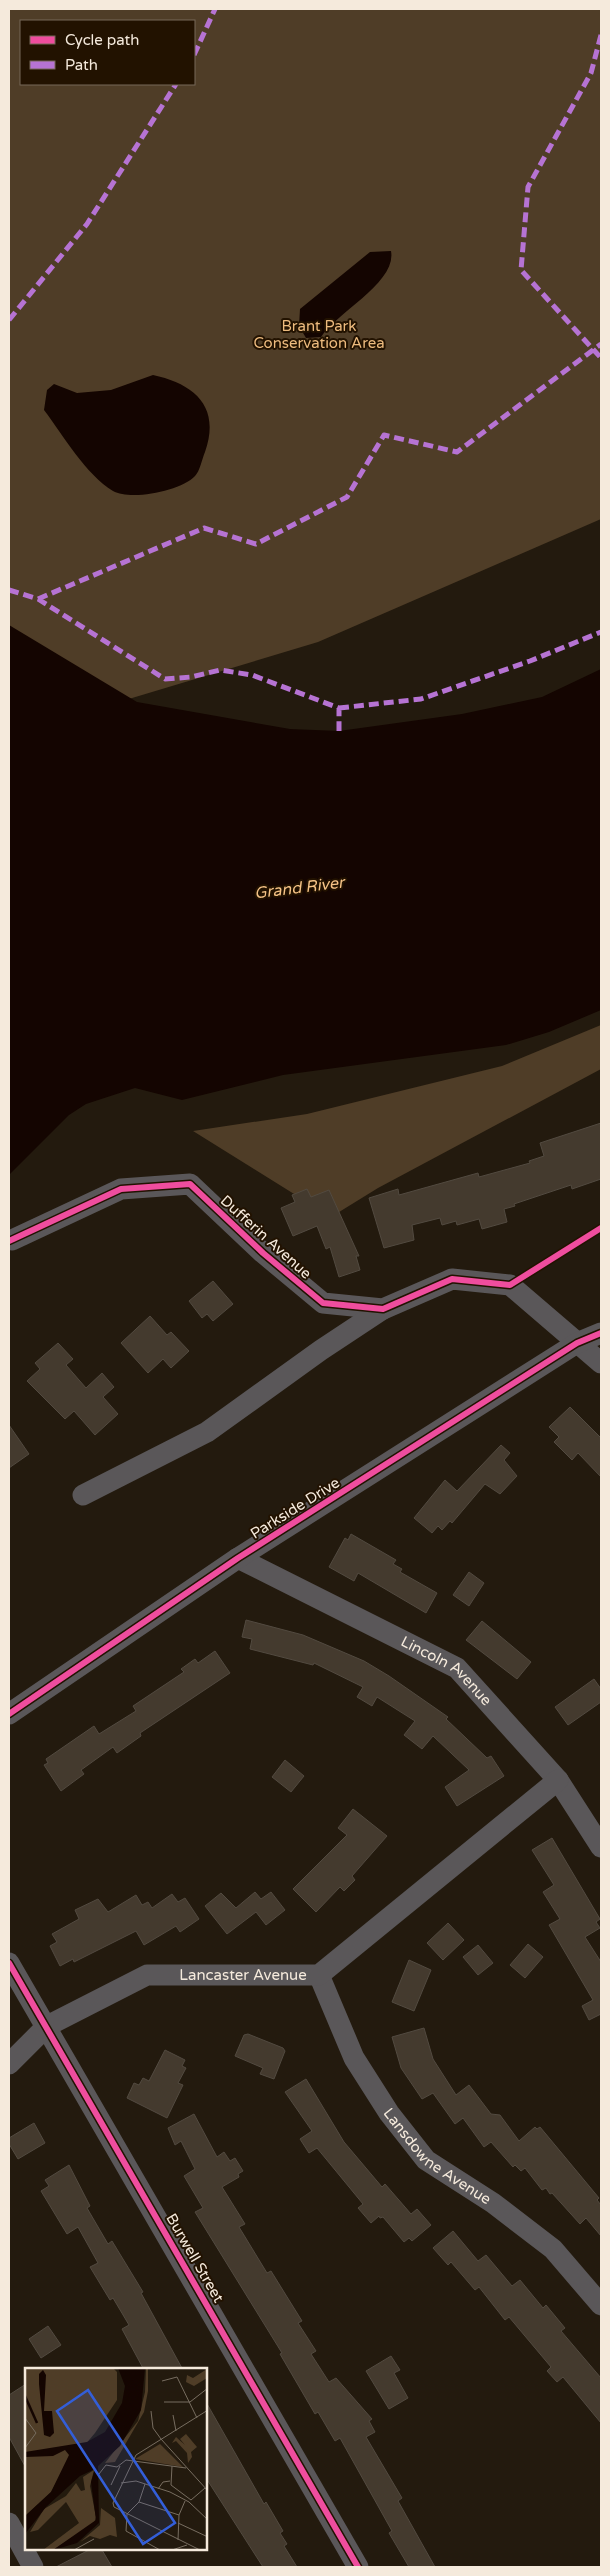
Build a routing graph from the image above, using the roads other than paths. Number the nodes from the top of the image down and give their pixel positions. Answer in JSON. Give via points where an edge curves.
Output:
{"nodes":[{"id":1,"x":12,"y":1240,"type":"dead end"},
{"id":2,"x":382,"y":1309,"type":"junction"},
{"id":3,"x":601,"y":1333,"type":"edge"},
{"id":4,"x":577,"y":1344,"type":"junction"},
{"id":5,"x":601,"y":1363,"type":"edge"},
{"id":6,"x":83,"y":1495,"type":"dead end"},
{"id":7,"x":238,"y":1558,"type":"junction"},
{"id":8,"x":9,"y":1714,"type":"edge"},
{"id":9,"x":558,"y":1780,"type":"junction"},
{"id":10,"x":601,"y":1847,"type":"edge"},
{"id":11,"x":9,"y":1962,"type":"edge"},
{"id":12,"x":319,"y":1975,"type":"junction"},
{"id":13,"x":47,"y":2026,"type":"junction"},
{"id":14,"x":9,"y":2064,"type":"edge"},
{"id":15,"x":601,"y":2305,"type":"edge"},
{"id":16,"x":9,"y":2523,"type":"edge"},
{"id":17,"x":33,"y":2567,"type":"edge"},
{"id":18,"x":358,"y":2567,"type":"edge"}],
"edges":[{"from":1,"to":2,"type":"street","name":"Dufferin Avenue","via":[[121,1189],[190,1184],[263,1253],[323,1303]]},
{"from":2,"to":4,"type":"street","name":"Dufferin Avenue","via":[[452,1279],[510,1285]]},
{"from":2,"to":6,"type":"street","via":[[207,1432]]},
{"from":3,"to":4,"type":"street","name":"Parkside Drive"},
{"from":4,"to":5,"type":"street","name":"Dufferin Avenue"},
{"from":4,"to":7,"type":"street","name":"Parkside Drive"},
{"from":7,"to":8,"type":"street","name":"Parkside Drive"},
{"from":7,"to":9,"type":"street","name":"Lincoln Avenue","via":[[457,1668]]},
{"from":9,"to":10,"type":"street","name":"Lincoln Avenue"},
{"from":9,"to":12,"type":"street","name":"Lancaster Avenue"},
{"from":11,"to":13,"type":"street","name":"Burwell Street"},
{"from":12,"to":13,"type":"street","name":"Lancaster Avenue","via":[[147,1975]]},
{"from":12,"to":15,"type":"street","name":"Lansdowne Avenue","via":[[354,2058],[389,2113],[426,2160],[493,2203],[553,2248]]},
{"from":13,"to":14,"type":"street","name":"Lancaster Avenue"},
{"from":13,"to":18,"type":"street","name":"Burwell Street"},
{"from":16,"to":17,"type":"street"}]}
